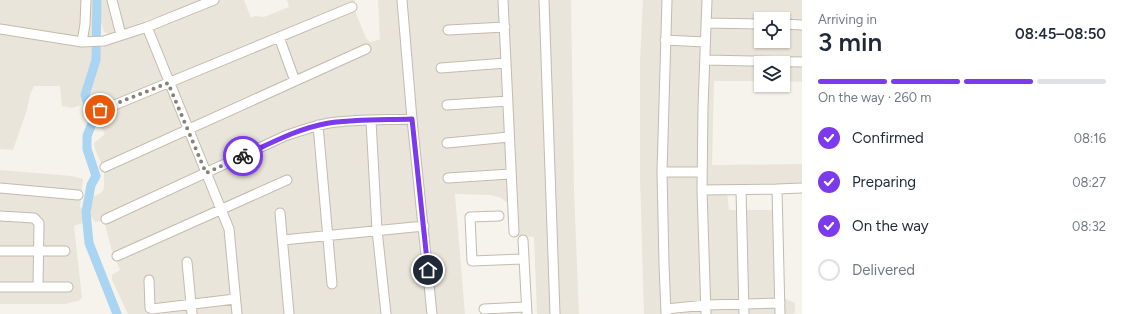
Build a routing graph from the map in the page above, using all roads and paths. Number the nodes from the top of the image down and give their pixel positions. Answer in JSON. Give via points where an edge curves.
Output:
{"nodes":[{"id":1,"x":86,"y":0,"type":"edge"},
{"id":2,"x":112,"y":0,"type":"edge"},
{"id":3,"x":214,"y":0,"type":"edge"},
{"id":4,"x":402,"y":0,"type":"edge"},
{"id":5,"x":503,"y":0,"type":"edge"},
{"id":6,"x":544,"y":0,"type":"edge"},
{"id":7,"x":667,"y":0,"type":"edge"},
{"id":8,"x":707,"y":0,"type":"edge"},
{"id":9,"x":352,"y":7,"type":"dead end"},
{"id":10,"x":706,"y":23,"type":"junction"},
{"id":11,"x":754,"y":24,"type":"edge"},
{"id":12,"x":790,"y":24,"type":"edge"},
{"id":13,"x":802,"y":25,"type":"edge"},
{"id":14,"x":146,"y":27,"type":"junction"},
{"id":15,"x":505,"y":27,"type":"junction"},
{"id":16,"x":0,"y":29,"type":"edge"},
{"id":17,"x":448,"y":30,"type":"dead end"},
{"id":18,"x":120,"y":35,"type":"junction"},
{"id":19,"x":279,"y":37,"type":"junction"},
{"id":20,"x":665,"y":40,"type":"junction"},
{"id":21,"x":85,"y":42,"type":"junction"},
{"id":22,"x":705,"y":42,"type":"junction"},
{"id":23,"x":366,"y":49,"type":"dead end"},
{"id":24,"x":705,"y":60,"type":"junction"},
{"id":25,"x":802,"y":62,"type":"edge"},
{"id":26,"x":506,"y":63,"type":"junction"},
{"id":27,"x":441,"y":68,"type":"dead end"},
{"id":28,"x":295,"y":81,"type":"junction"},
{"id":29,"x":168,"y":83,"type":"junction"},
{"id":30,"x":508,"y":101,"type":"junction"},
{"id":31,"x":447,"y":106,"type":"dead end"},
{"id":32,"x":100,"y":110,"type":"dead end"},
{"id":33,"x":412,"y":119,"type":"junction"},
{"id":34,"x":371,"y":121,"type":"junction"},
{"id":35,"x":318,"y":125,"type":"junction"},
{"id":36,"x":188,"y":130,"type":"junction"},
{"id":37,"x":510,"y":137,"type":"junction"},
{"id":38,"x":447,"y":143,"type":"dead end"},
{"id":39,"x":105,"y":167,"type":"dead end"},
{"id":40,"x":662,"y":172,"type":"junction"},
{"id":41,"x":698,"y":172,"type":"dead end"},
{"id":42,"x":206,"y":173,"type":"junction"},
{"id":43,"x":511,"y":174,"type":"junction"},
{"id":44,"x":448,"y":178,"type":"dead end"},
{"id":45,"x":287,"y":180,"type":"dead end"},
{"id":46,"x":0,"y":188,"type":"edge"},
{"id":47,"x":802,"y":188,"type":"edge"},
{"id":48,"x":777,"y":189,"type":"junction"},
{"id":49,"x":702,"y":190,"type":"junction"},
{"id":50,"x":741,"y":190,"type":"junction"},
{"id":51,"x":78,"y":195,"type":"dead end"},
{"id":52,"x":220,"y":209,"type":"junction"},
{"id":53,"x":280,"y":213,"type":"dead end"},
{"id":54,"x":0,"y":216,"type":"edge"},
{"id":55,"x":499,"y":216,"type":"dead end"},
{"id":56,"x":106,"y":218,"type":"dead end"},
{"id":57,"x":424,"y":226,"type":"junction"},
{"id":58,"x":377,"y":230,"type":"junction"},
{"id":59,"x":514,"y":232,"type":"dead end"},
{"id":60,"x":328,"y":235,"type":"junction"},
{"id":61,"x":283,"y":240,"type":"junction"},
{"id":62,"x":523,"y":240,"type":"dead end"},
{"id":63,"x":0,"y":251,"type":"edge"},
{"id":64,"x":40,"y":251,"type":"junction"},
{"id":65,"x":65,"y":251,"type":"dead end"},
{"id":66,"x":117,"y":256,"type":"dead end"},
{"id":67,"x":524,"y":259,"type":"junction"},
{"id":68,"x":187,"y":262,"type":"dead end"},
{"id":69,"x":149,"y":280,"type":"dead end"},
{"id":70,"x":332,"y":284,"type":"dead end"},
{"id":71,"x":0,"y":287,"type":"edge"},
{"id":72,"x":38,"y":287,"type":"junction"},
{"id":73,"x":68,"y":287,"type":"dead end"},
{"id":74,"x":235,"y":299,"type":"junction"},
{"id":75,"x":780,"y":303,"type":"junction"},
{"id":76,"x":192,"y":309,"type":"edge"},
{"id":77,"x":484,"y":309,"type":"dead end"},
{"id":78,"x":744,"y":309,"type":"edge"},
{"id":79,"x":526,"y":310,"type":"edge"},
{"id":80,"x":706,"y":310,"type":"edge"},
{"id":81,"x":666,"y":312,"type":"edge"},
{"id":82,"x":237,"y":314,"type":"edge"},
{"id":83,"x":289,"y":314,"type":"edge"},
{"id":84,"x":386,"y":314,"type":"edge"},
{"id":85,"x":432,"y":314,"type":"edge"},
{"id":86,"x":555,"y":314,"type":"edge"},
{"id":87,"x":780,"y":314,"type":"edge"}],
"edges":[{"from":1,"to":21,"type":"street"},
{"from":2,"to":18,"type":"street"},
{"from":3,"to":14,"type":"street"},
{"from":4,"to":33,"type":"street"},
{"from":5,"to":15,"type":"street"},
{"from":6,"to":86,"type":"street"},
{"from":7,"to":20,"type":"street"},
{"from":8,"to":10,"type":"street"},
{"from":9,"to":19,"type":"street"},
{"from":10,"to":11,"type":"street"},
{"from":10,"to":22,"type":"street"},
{"from":12,"to":13,"type":"street"},
{"from":14,"to":18,"type":"street"},
{"from":14,"to":29,"type":"street"},
{"from":15,"to":17,"type":"street"},
{"from":15,"to":26,"type":"street"},
{"from":16,"to":21,"type":"street"},
{"from":18,"to":21,"type":"street","via":[[104,41]]},
{"from":19,"to":28,"type":"street"},
{"from":19,"to":29,"type":"street"},
{"from":20,"to":22,"type":"street"},
{"from":20,"to":40,"type":"street"},
{"from":22,"to":24,"type":"street"},
{"from":23,"to":28,"type":"street"},
{"from":24,"to":25,"type":"street"},
{"from":24,"to":49,"type":"street"},
{"from":26,"to":27,"type":"street"},
{"from":26,"to":30,"type":"street"},
{"from":28,"to":36,"type":"street"},
{"from":29,"to":32,"type":"street"},
{"from":29,"to":36,"type":"street"},
{"from":30,"to":31,"type":"street"},
{"from":30,"to":37,"type":"street"},
{"from":33,"to":34,"type":"street"},
{"from":33,"to":57,"type":"street"},
{"from":34,"to":35,"type":"street"},
{"from":34,"to":58,"type":"street"},
{"from":35,"to":42,"type":"street","via":[[285,136]]},
{"from":35,"to":60,"type":"street"},
{"from":36,"to":39,"type":"street"},
{"from":36,"to":42,"type":"street"},
{"from":37,"to":38,"type":"street"},
{"from":37,"to":43,"type":"street"},
{"from":40,"to":41,"type":"street"},
{"from":40,"to":81,"type":"street"},
{"from":42,"to":52,"type":"street"},
{"from":42,"to":56,"type":"street"},
{"from":43,"to":44,"type":"street"},
{"from":43,"to":59,"type":"street"},
{"from":45,"to":52,"type":"street"},
{"from":46,"to":51,"type":"street"},
{"from":47,"to":48,"type":"street"},
{"from":48,"to":50,"type":"street"},
{"from":48,"to":75,"type":"street"},
{"from":49,"to":50,"type":"street"},
{"from":49,"to":80,"type":"street"},
{"from":50,"to":78,"type":"street"},
{"from":52,"to":66,"type":"street"},
{"from":52,"to":74,"type":"street","via":[[229,229]]},
{"from":53,"to":61,"type":"street"},
{"from":54,"to":64,"type":"street","via":[[37,220]]},
{"from":55,"to":67,"type":"street","via":[[470,217],[472,262]]},
{"from":57,"to":58,"type":"street"},
{"from":57,"to":85,"type":"street"},
{"from":58,"to":60,"type":"street"},
{"from":58,"to":84,"type":"street"},
{"from":60,"to":61,"type":"street"},
{"from":60,"to":70,"type":"street"},
{"from":61,"to":83,"type":"street"},
{"from":62,"to":67,"type":"street"},
{"from":63,"to":64,"type":"street"},
{"from":64,"to":65,"type":"street"},
{"from":64,"to":72,"type":"street"},
{"from":67,"to":79,"type":"street"},
{"from":68,"to":76,"type":"street"},
{"from":69,"to":76,"type":"street","via":[[150,308]]},
{"from":71,"to":72,"type":"street"},
{"from":72,"to":73,"type":"street"},
{"from":74,"to":76,"type":"street"},
{"from":74,"to":82,"type":"street"},
{"from":75,"to":78,"type":"street"},
{"from":75,"to":87,"type":"street"},
{"from":77,"to":79,"type":"street"},
{"from":78,"to":80,"type":"street"},
{"from":80,"to":81,"type":"street"}]}
